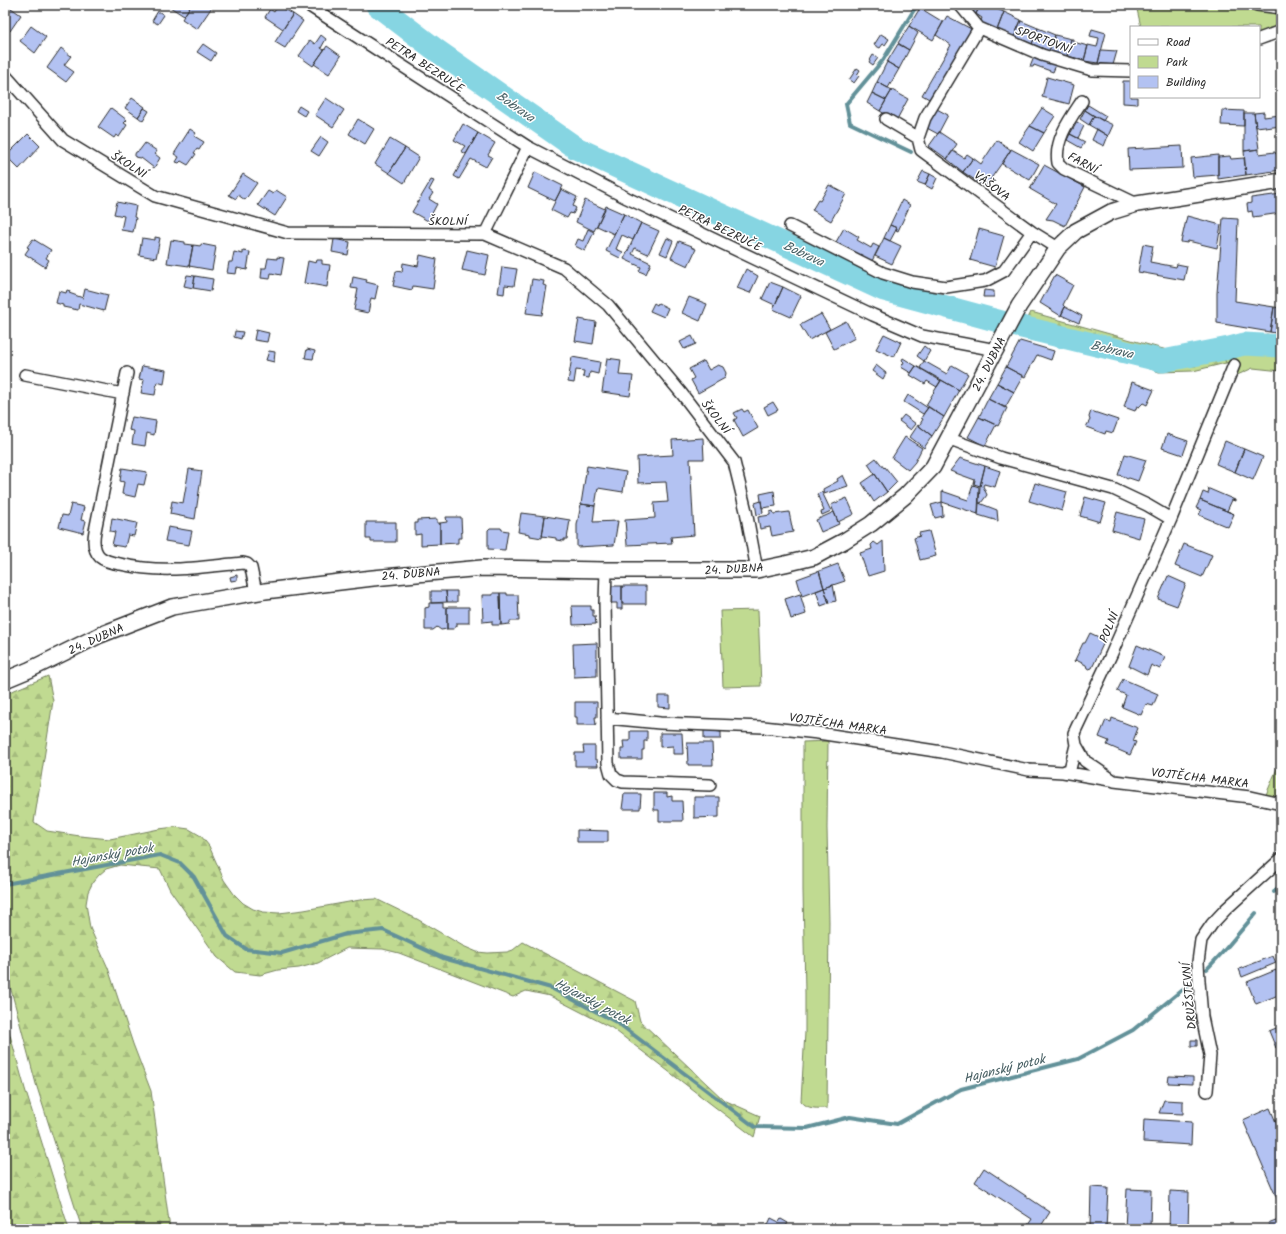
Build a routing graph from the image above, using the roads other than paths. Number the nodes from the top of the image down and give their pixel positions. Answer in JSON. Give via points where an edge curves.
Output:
{"nodes":[{"id":1,"x":308,"y":5,"type":"edge"},
{"id":2,"x":960,"y":5,"type":"edge"},
{"id":3,"x":1257,"y":5,"type":"edge"},
{"id":4,"x":1281,"y":8,"type":"edge"},
{"id":5,"x":979,"y":28,"type":"junction"},
{"id":6,"x":1281,"y":31,"type":"edge"},
{"id":7,"x":1260,"y":40,"type":"edge"},
{"id":8,"x":1130,"y":70,"type":"edge"},
{"id":9,"x":5,"y":75,"type":"edge"},
{"id":10,"x":1082,"y":101,"type":"dead end"},
{"id":11,"x":886,"y":119,"type":"dead end"},
{"id":12,"x":918,"y":138,"type":"junction"},
{"id":13,"x":528,"y":147,"type":"junction"},
{"id":14,"x":1281,"y":181,"type":"edge"},
{"id":15,"x":1137,"y":204,"type":"junction"},
{"id":16,"x":790,"y":226,"type":"dead end"},
{"id":17,"x":1032,"y":232,"type":"junction"},
{"id":18,"x":485,"y":234,"type":"junction"},
{"id":19,"x":1058,"y":248,"type":"junction"},
{"id":20,"x":996,"y":350,"type":"junction"},
{"id":21,"x":1234,"y":365,"type":"dead end"},
{"id":22,"x":126,"y":373,"type":"dead end"},
{"id":23,"x":25,"y":375,"type":"dead end"},
{"id":24,"x":123,"y":394,"type":"junction"},
{"id":25,"x":950,"y":439,"type":"junction"},
{"id":26,"x":1171,"y":519,"type":"junction"},
{"id":27,"x":606,"y":570,"type":"junction"},
{"id":28,"x":757,"y":570,"type":"junction"},
{"id":29,"x":256,"y":592,"type":"junction"},
{"id":30,"x":5,"y":680,"type":"edge"},
{"id":31,"x":607,"y":718,"type":"junction"},
{"id":32,"x":1076,"y":745,"type":"junction"},
{"id":33,"x":1063,"y":772,"type":"junction"},
{"id":34,"x":1114,"y":781,"type":"junction"},
{"id":35,"x":710,"y":785,"type":"dead end"},
{"id":36,"x":1281,"y":804,"type":"edge"},
{"id":37,"x":1281,"y":858,"type":"edge"},
{"id":38,"x":1207,"y":1091,"type":"dead end"}],
"edges":[{"from":1,"to":13,"type":"street","name":"PETRA BEZRUČE"},
{"from":2,"to":5,"type":"street","name":"SPORTOVNÍ"},
{"from":3,"to":4,"type":"street"},
{"from":5,"to":8,"type":"street","name":"SPORTOVNÍ","via":[[1042,54],[1092,70]]},
{"from":5,"to":12,"type":"street","via":[[925,118]]},
{"from":6,"to":7,"type":"street"},
{"from":9,"to":18,"type":"street","name":"ŠKOLNÍ","via":[[63,140],[155,196],[288,233]]},
{"from":10,"to":15,"type":"street","name":"FARNÍ","via":[[1067,124],[1057,149],[1058,163],[1064,169]]},
{"from":11,"to":12,"type":"street"},
{"from":12,"to":17,"type":"street","name":"VÁŠOVA","via":[[921,150]]},
{"from":13,"to":18,"type":"street"},
{"from":13,"to":20,"type":"street","name":"PETRA BEZRUČE","via":[[627,198],[873,315],[922,336]]},
{"from":14,"to":15,"type":"main road","name":"24. DUBNA"},
{"from":15,"to":19,"type":"main road","name":"24. DUBNA","via":[[1111,212],[1076,231]]},
{"from":16,"to":17,"type":"street","via":[[883,273],[912,282],[946,287],[985,281],[1004,271]]},
{"from":17,"to":19,"type":"street","name":"VÁŠOVA"},
{"from":18,"to":28,"type":"street","name":"ŠKOLNÍ","via":[[564,268],[608,305],[682,394],[734,462]]},
{"from":19,"to":20,"type":"main road","name":"24. DUBNA","via":[[1019,306]]},
{"from":20,"to":25,"type":"main road","name":"24. DUBNA"},
{"from":21,"to":26,"type":"street","name":"POLNÍ"},
{"from":22,"to":24,"type":"street"},
{"from":23,"to":24,"type":"street"},
{"from":24,"to":29,"type":"street","via":[[95,531],[95,550],[107,561],[144,569],[176,570],[248,564]]},
{"from":25,"to":26,"type":"street","via":[[1001,458],[1113,489]]},
{"from":25,"to":28,"type":"main road","name":"24. DUBNA","via":[[933,468],[906,496],[871,524],[814,556]]},
{"from":26,"to":32,"type":"street","name":"POLNÍ","via":[[1074,733]]},
{"from":27,"to":28,"type":"main road","name":"24. DUBNA"},
{"from":27,"to":29,"type":"main road","name":"24. DUBNA","via":[[482,568]]},
{"from":27,"to":31,"type":"street"},
{"from":29,"to":30,"type":"main road","name":"24. DUBNA","via":[[172,607],[100,635]]},
{"from":31,"to":33,"type":"street","name":"VOJTĚCHA MARKA","via":[[763,727],[818,733],[942,752],[1029,770]]},
{"from":31,"to":35,"type":"street","via":[[608,763],[611,774],[617,780]]},
{"from":32,"to":33,"type":"street","via":[[1070,769]]},
{"from":32,"to":34,"type":"street","name":"VOJTĚCHA MARKA","via":[[1085,761]]},
{"from":33,"to":34,"type":"street","name":"VOJTĚCHA MARKA"},
{"from":34,"to":36,"type":"street","name":"VOJTĚCHA MARKA","via":[[1250,797]]},
{"from":37,"to":38,"type":"street","name":"DRUŽSTEVNÍ","via":[[1226,909],[1201,940],[1199,981],[1202,1017],[1210,1054]]}]}
